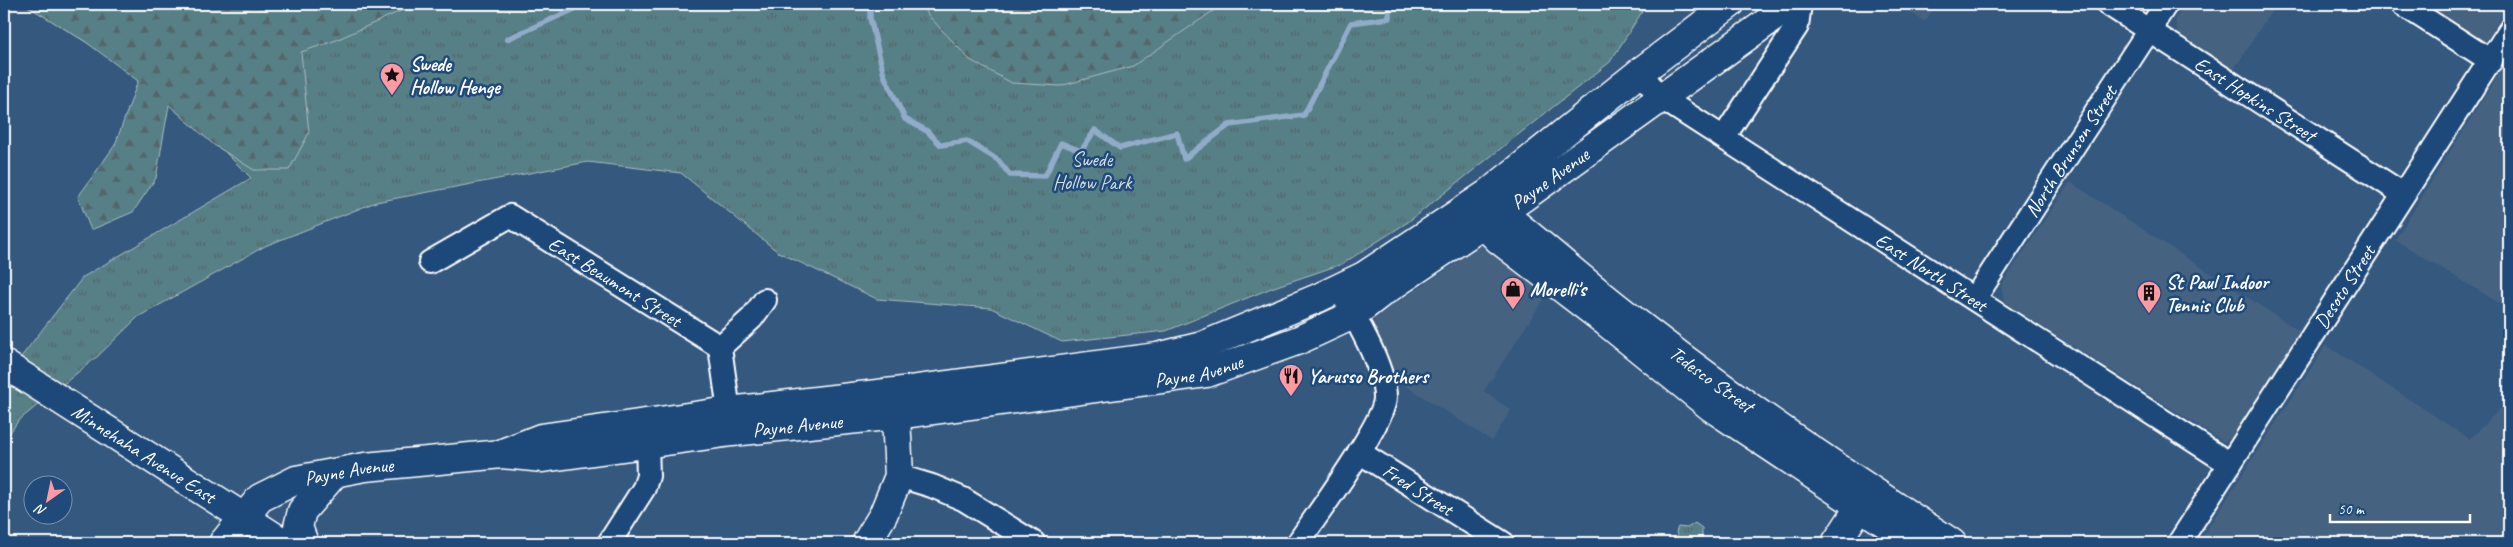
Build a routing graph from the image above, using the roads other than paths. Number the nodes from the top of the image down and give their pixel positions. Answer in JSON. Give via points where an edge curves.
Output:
{"nodes":[{"id":1,"x":1730,"y":4,"type":"edge"},
{"id":2,"x":1792,"y":4,"type":"edge"},
{"id":3,"x":1800,"y":4,"type":"edge"},
{"id":4,"x":2108,"y":4,"type":"edge"},
{"id":5,"x":2166,"y":4,"type":"edge"},
{"id":6,"x":2402,"y":4,"type":"edge"},
{"id":7,"x":2149,"y":30,"type":"junction"},
{"id":8,"x":2509,"y":31,"type":"edge"},
{"id":9,"x":2491,"y":61,"type":"junction"},
{"id":10,"x":1640,"y":72,"type":"junction"},
{"id":11,"x":1660,"y":97,"type":"junction"},
{"id":12,"x":1724,"y":137,"type":"junction"},
{"id":13,"x":2403,"y":194,"type":"junction"},
{"id":14,"x":1484,"y":210,"type":"junction"},
{"id":15,"x":430,"y":262,"type":"dead end"},
{"id":16,"x":1339,"y":288,"type":"junction"},
{"id":17,"x":1975,"y":298,"type":"junction"},
{"id":18,"x":765,"y":300,"type":"dead end"},
{"id":19,"x":1353,"y":315,"type":"junction"},
{"id":20,"x":720,"y":346,"type":"junction"},
{"id":21,"x":4,"y":364,"type":"edge"},
{"id":22,"x":896,"y":403,"type":"junction"},
{"id":23,"x":731,"y":422,"type":"junction"},
{"id":24,"x":647,"y":443,"type":"junction"},
{"id":25,"x":1359,"y":452,"type":"junction"},
{"id":26,"x":502,"y":454,"type":"junction"},
{"id":27,"x":2230,"y":464,"type":"junction"},
{"id":28,"x":334,"y":474,"type":"junction"},
{"id":29,"x":898,"y":476,"type":"junction"},
{"id":30,"x":1865,"y":499,"type":"junction"},
{"id":31,"x":243,"y":517,"type":"junction"},
{"id":32,"x":223,"y":543,"type":"edge"},
{"id":33,"x":284,"y":543,"type":"edge"},
{"id":34,"x":304,"y":543,"type":"edge"},
{"id":35,"x":609,"y":543,"type":"edge"},
{"id":36,"x":866,"y":543,"type":"edge"},
{"id":37,"x":1034,"y":543,"type":"edge"},
{"id":38,"x":1298,"y":543,"type":"edge"},
{"id":39,"x":1503,"y":543,"type":"edge"},
{"id":40,"x":1836,"y":543,"type":"edge"},
{"id":41,"x":1915,"y":543,"type":"edge"},
{"id":42,"x":1952,"y":543,"type":"edge"},
{"id":43,"x":2179,"y":543,"type":"edge"}],
"edges":[{"from":1,"to":10,"type":"street","name":"Payne Avenue"},
{"from":2,"to":11,"type":"street","name":"Payne Avenue"},
{"from":3,"to":12,"type":"street","via":[[1797,26]]},
{"from":4,"to":7,"type":"street","name":"East Hopkins Street"},
{"from":5,"to":7,"type":"street","name":"North Brunson Street"},
{"from":6,"to":9,"type":"street"},
{"from":7,"to":13,"type":"street","name":"East Hopkins Street"},
{"from":7,"to":17,"type":"street","name":"North Brunson Street"},
{"from":8,"to":9,"type":"street","name":"Desoto Street"},
{"from":9,"to":13,"type":"street","name":"Desoto Street"},
{"from":10,"to":11,"type":"street","name":"East North Street"},
{"from":10,"to":14,"type":"street","name":"Payne Avenue"},
{"from":11,"to":12,"type":"street","name":"East North Street"},
{"from":11,"to":14,"type":"street","name":"Payne Avenue"},
{"from":12,"to":17,"type":"street","name":"East North Street"},
{"from":13,"to":27,"type":"street","name":"Desoto Street"},
{"from":14,"to":16,"type":"street","name":"Payne Avenue"},
{"from":14,"to":19,"type":"street","name":"Payne Avenue"},
{"from":14,"to":30,"type":"street","name":"Tedesco Street","via":[[1627,315]]},
{"from":15,"to":20,"type":"street","name":"East Beaumont Street","via":[[510,216]]},
{"from":16,"to":19,"type":"street"},
{"from":16,"to":22,"type":"street","name":"Payne Avenue","via":[[1178,353]]},
{"from":17,"to":27,"type":"street","name":"East North Street"},
{"from":18,"to":20,"type":"street","via":[[752,318]]},
{"from":19,"to":22,"type":"street","name":"Payne Avenue","via":[[1299,340],[1207,373]]},
{"from":19,"to":25,"type":"street","via":[[1379,369],[1386,395],[1385,406]]},
{"from":20,"to":23,"type":"street"},
{"from":21,"to":31,"type":"street","name":"Minnehaha Avenue East"},
{"from":22,"to":23,"type":"street","name":"Payne Avenue"},
{"from":22,"to":29,"type":"street"},
{"from":23,"to":24,"type":"street","name":"Payne Avenue"},
{"from":23,"to":26,"type":"street","name":"Payne Avenue","via":[[542,438]]},
{"from":24,"to":26,"type":"street","name":"Payne Avenue","via":[[543,458]]},
{"from":24,"to":35,"type":"street","via":[[648,476],[644,488]]},
{"from":25,"to":38,"type":"street"},
{"from":25,"to":39,"type":"street","name":"Fred Street"},
{"from":26,"to":28,"type":"street","name":"Payne Avenue","via":[[365,467]]},
{"from":27,"to":43,"type":"street","name":"Desoto Street"},
{"from":28,"to":31,"type":"street","name":"Payne Avenue","via":[[296,480],[279,488],[260,498]]},
{"from":28,"to":34,"type":"street","via":[[302,511],[298,527]]},
{"from":29,"to":36,"type":"street"},
{"from":29,"to":37,"type":"street","via":[[963,499]]},
{"from":30,"to":40,"type":"street"},
{"from":30,"to":41,"type":"street","name":"Tedesco Street"},
{"from":30,"to":42,"type":"street","name":"Tedesco Street"},
{"from":31,"to":32,"type":"street","name":"Payne Avenue"},
{"from":31,"to":33,"type":"street","name":"Minnehaha Avenue East"}]}
